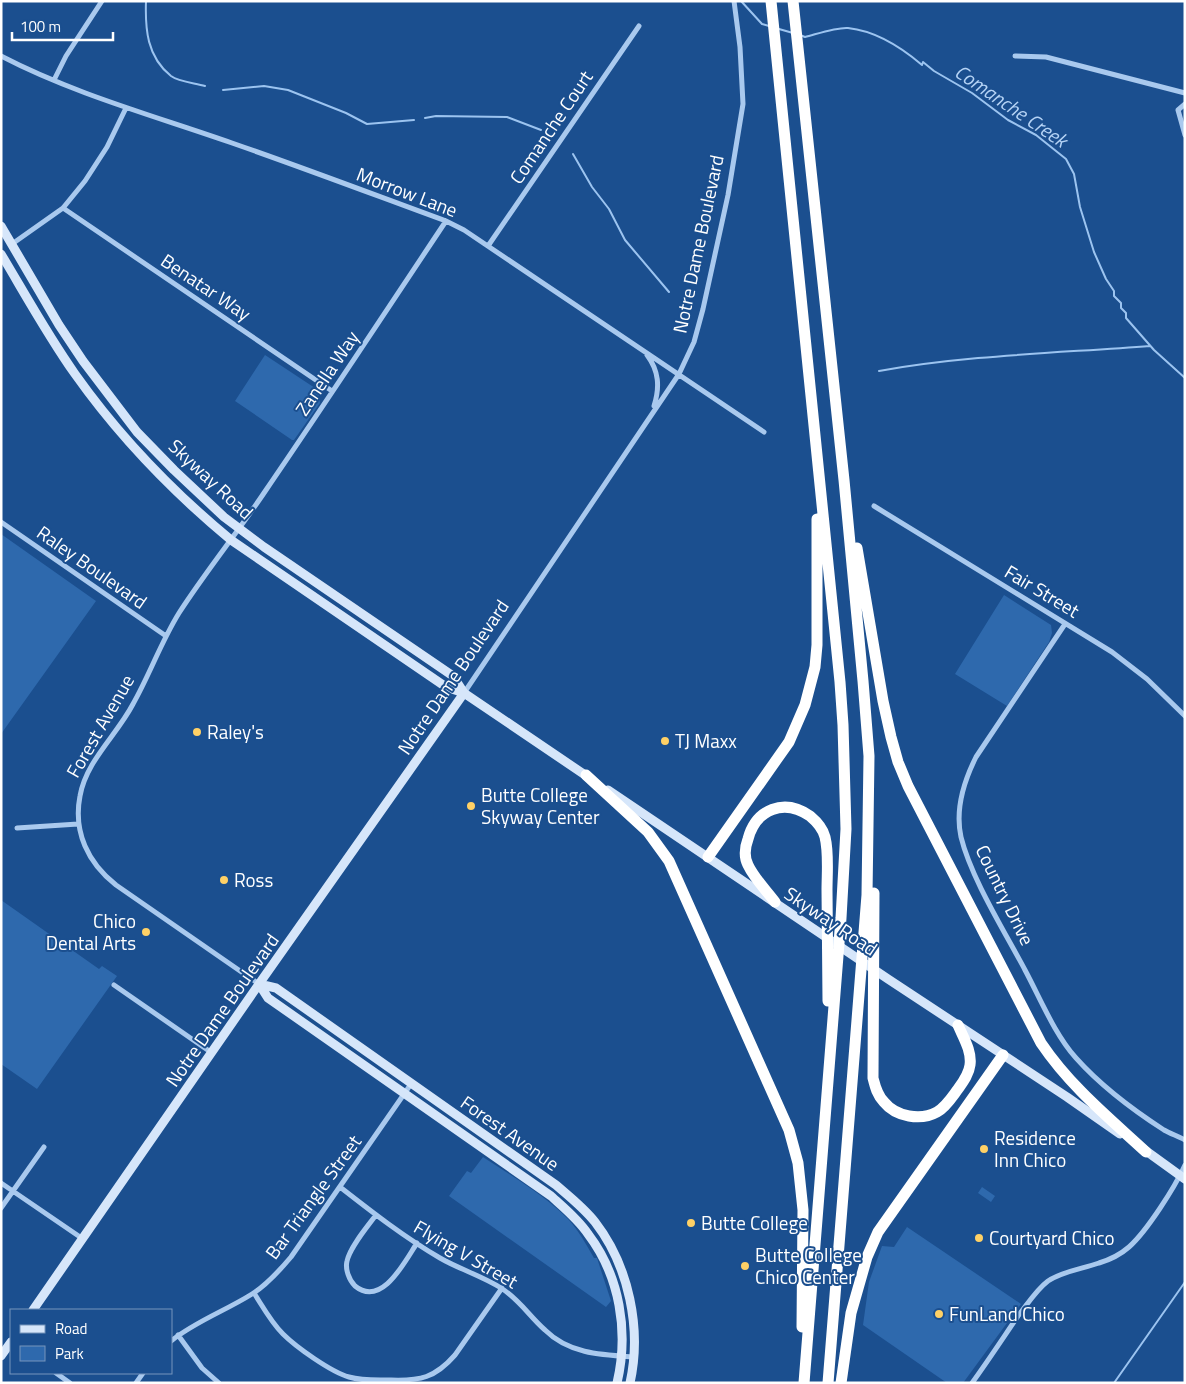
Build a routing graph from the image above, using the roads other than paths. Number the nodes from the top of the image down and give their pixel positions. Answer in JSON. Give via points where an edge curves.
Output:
{"nodes":[{"id":1,"x":102,"y":1,"type":"edge"},
{"id":2,"x":734,"y":1,"type":"edge"},
{"id":3,"x":771,"y":1,"type":"edge"},
{"id":4,"x":793,"y":1,"type":"edge"},
{"id":5,"x":639,"y":26,"type":"dead end"},
{"id":6,"x":1,"y":56,"type":"edge"},
{"id":7,"x":1015,"y":56,"type":"dead end"},
{"id":8,"x":54,"y":80,"type":"junction"},
{"id":9,"x":1185,"y":93,"type":"edge"},
{"id":10,"x":1185,"y":104,"type":"edge"},
{"id":11,"x":126,"y":108,"type":"junction"},
{"id":12,"x":1185,"y":136,"type":"edge"},
{"id":13,"x":63,"y":208,"type":"junction"},
{"id":14,"x":446,"y":222,"type":"junction"},
{"id":15,"x":1,"y":226,"type":"edge"},
{"id":16,"x":12,"y":244,"type":"junction"},
{"id":17,"x":488,"y":246,"type":"junction"},
{"id":18,"x":1,"y":252,"type":"edge"},
{"id":19,"x":644,"y":351,"type":"junction"},
{"id":20,"x":678,"y":374,"type":"junction"},
{"id":21,"x":332,"y":390,"type":"junction"},
{"id":22,"x":652,"y":412,"type":"junction"},
{"id":23,"x":764,"y":432,"type":"dead end"},
{"id":24,"x":817,"y":457,"type":"junction"},
{"id":25,"x":844,"y":480,"type":"junction"},
{"id":26,"x":874,"y":506,"type":"dead end"},
{"id":27,"x":1,"y":522,"type":"edge"},
{"id":28,"x":240,"y":529,"type":"junction"},
{"id":29,"x":231,"y":540,"type":"junction"},
{"id":30,"x":1065,"y":624,"type":"junction"},
{"id":31,"x":166,"y":636,"type":"junction"},
{"id":32,"x":464,"y":693,"type":"junction"},
{"id":33,"x":1185,"y":716,"type":"edge"},
{"id":34,"x":586,"y":775,"type":"junction"},
{"id":35,"x":78,"y":824,"type":"junction"},
{"id":36,"x":17,"y":828,"type":"dead end"},
{"id":37,"x":869,"y":832,"type":"junction"},
{"id":38,"x":708,"y":857,"type":"junction"},
{"id":39,"x":775,"y":902,"type":"junction"},
{"id":40,"x":114,"y":984,"type":"dead end"},
{"id":41,"x":259,"y":984,"type":"junction"},
{"id":42,"x":958,"y":1025,"type":"junction"},
{"id":43,"x":212,"y":1053,"type":"junction"},
{"id":44,"x":1003,"y":1055,"type":"junction"},
{"id":45,"x":828,"y":1077,"type":"junction"},
{"id":46,"x":411,"y":1084,"type":"junction"},
{"id":47,"x":404,"y":1093,"type":"junction"},
{"id":48,"x":1185,"y":1140,"type":"edge"},
{"id":49,"x":44,"y":1147,"type":"dead end"},
{"id":50,"x":1146,"y":1152,"type":"junction"},
{"id":51,"x":1185,"y":1165,"type":"edge"},
{"id":52,"x":1182,"y":1178,"type":"edge"},
{"id":53,"x":1,"y":1182,"type":"edge"},
{"id":54,"x":340,"y":1187,"type":"junction"},
{"id":55,"x":13,"y":1190,"type":"junction"},
{"id":56,"x":1,"y":1208,"type":"edge"},
{"id":57,"x":376,"y":1215,"type":"junction"},
{"id":58,"x":83,"y":1239,"type":"junction"},
{"id":59,"x":417,"y":1243,"type":"junction"},
{"id":60,"x":502,"y":1288,"type":"junction"},
{"id":61,"x":254,"y":1293,"type":"junction"},
{"id":62,"x":34,"y":1309,"type":"edge"},
{"id":63,"x":178,"y":1335,"type":"junction"},
{"id":64,"x":172,"y":1340,"type":"edge"},
{"id":65,"x":10,"y":1343,"type":"edge"},
{"id":66,"x":1,"y":1356,"type":"edge"},
{"id":67,"x":622,"y":1356,"type":"junction"},
{"id":68,"x":634,"y":1358,"type":"junction"},
{"id":69,"x":57,"y":1374,"type":"edge"},
{"id":70,"x":416,"y":1382,"type":"edge"},
{"id":71,"x":70,"y":1383,"type":"edge"},
{"id":72,"x":219,"y":1383,"type":"edge"},
{"id":73,"x":617,"y":1383,"type":"edge"},
{"id":74,"x":630,"y":1383,"type":"edge"},
{"id":75,"x":804,"y":1383,"type":"edge"},
{"id":76,"x":828,"y":1383,"type":"edge"},
{"id":77,"x":841,"y":1383,"type":"edge"},
{"id":78,"x":972,"y":1383,"type":"edge"}],
"edges":[{"from":1,"to":8,"type":"street"},
{"from":2,"to":20,"type":"street","name":"Notre Dame Boulevard","via":[[743,104],[728,195],[703,309],[694,342]]},
{"from":3,"to":24,"type":"highway"},
{"from":4,"to":25,"type":"highway"},
{"from":5,"to":17,"type":"street","name":"Comanche Court"},
{"from":6,"to":8,"type":"street","name":"Morrow Lane"},
{"from":7,"to":9,"type":"street","via":[[1046,57]]},
{"from":8,"to":11,"type":"street","name":"Morrow Lane"},
{"from":10,"to":12,"type":"street","via":[[1178,110]]},
{"from":11,"to":13,"type":"street","via":[[107,147]]},
{"from":11,"to":14,"type":"street","name":"Morrow Lane"},
{"from":13,"to":16,"type":"street"},
{"from":13,"to":21,"type":"street","name":"Benatar Way"},
{"from":14,"to":17,"type":"street","name":"Morrow Lane"},
{"from":14,"to":21,"type":"street","name":"Zanella Way"},
{"from":15,"to":16,"type":"main road","name":"Skyway Road"},
{"from":16,"to":18,"type":"main road"},
{"from":16,"to":28,"type":"main road","name":"Skyway Road","via":[[59,325],[137,432]]},
{"from":17,"to":19,"type":"street","name":"Morrow Lane"},
{"from":18,"to":29,"type":"main road","name":"Skyway Road","via":[[44,326],[103,410],[167,482]]},
{"from":19,"to":20,"type":"street","name":"Morrow Lane"},
{"from":19,"to":22,"type":"street","via":[[657,376],[658,392]]},
{"from":20,"to":22,"type":"street","name":"Notre Dame Boulevard"},
{"from":20,"to":23,"type":"street","name":"Morrow Lane"},
{"from":21,"to":28,"type":"street","name":"Zanella Way"},
{"from":22,"to":32,"type":"street","name":"Notre Dame Boulevard"},
{"from":24,"to":38,"type":"highway","via":[[817,645],[805,705],[789,742]]},
{"from":24,"to":45,"type":"highway","via":[[840,682],[846,811],[842,918]]},
{"from":25,"to":37,"type":"highway","via":[[865,699]]},
{"from":25,"to":50,"type":"highway","via":[[852,509],[891,737],[908,786],[1048,1054],[1076,1087]]},
{"from":26,"to":30,"type":"street","name":"Fair Street"},
{"from":27,"to":31,"type":"street","name":"Raley Boulevard"},
{"from":28,"to":29,"type":"street","name":"Zanella Way"},
{"from":28,"to":32,"type":"main road","name":"Skyway Road","via":[[454,676]]},
{"from":29,"to":31,"type":"street","name":"Forest Avenue"},
{"from":29,"to":32,"type":"main road","name":"Skyway Road","via":[[446,687]]},
{"from":30,"to":33,"type":"street","name":"Fair Street","via":[[1112,652],[1147,679]]},
{"from":30,"to":48,"type":"street","name":"Country Drive","via":[[976,756],[961,799],[961,837],[984,892],[1056,1028],[1075,1057],[1100,1082],[1149,1120]]},
{"from":31,"to":35,"type":"street","name":"Forest Avenue","via":[[132,706],[88,771],[80,794]]},
{"from":32,"to":34,"type":"main road","name":"Skyway Road"},
{"from":32,"to":41,"type":"main road","name":"Notre Dame Boulevard"},
{"from":34,"to":38,"type":"main road","name":"Skyway Road"},
{"from":34,"to":75,"type":"highway","via":[[648,832],[669,860],[789,1130],[798,1163],[803,1210]]},
{"from":35,"to":36,"type":"street"},
{"from":35,"to":41,"type":"street","name":"Forest Avenue","via":[[89,856],[107,878]]},
{"from":37,"to":42,"type":"highway","via":[[874,876],[873,1078],[876,1090],[894,1112],[922,1117],[938,1112],[949,1102],[967,1076],[971,1064]]},
{"from":37,"to":76,"type":"highway","via":[[867,895]]},
{"from":38,"to":39,"type":"main road","name":"Skyway Road"},
{"from":39,"to":42,"type":"main road","name":"Skyway Road"},
{"from":39,"to":45,"type":"highway","via":[[748,865],[745,854],[747,842],[756,820],[764,813],[782,807],[794,808],[815,820],[825,836]]},
{"from":40,"to":43,"type":"street"},
{"from":41,"to":43,"type":"main road","name":"Notre Dame Boulevard"},
{"from":41,"to":46,"type":"main road","name":"Forest Avenue","via":[[276,988]]},
{"from":41,"to":47,"type":"main road","name":"Forest Avenue","via":[[268,998]]},
{"from":42,"to":44,"type":"main road","name":"Skyway Road"},
{"from":43,"to":58,"type":"main road","name":"Notre Dame Boulevard"},
{"from":44,"to":50,"type":"main road","name":"Skyway Road"},
{"from":44,"to":77,"type":"highway","via":[[878,1232],[867,1256],[852,1313]]},
{"from":45,"to":75,"type":"highway"},
{"from":46,"to":47,"type":"street","name":"Bar Triangle Street"},
{"from":46,"to":68,"type":"main road","name":"Forest Avenue","via":[[556,1185],[595,1222],[610,1243],[622,1270],[634,1324]]},
{"from":47,"to":54,"type":"street","name":"Bar Triangle Street"},
{"from":47,"to":67,"type":"main road","name":"Forest Avenue","via":[[571,1213],[604,1259],[616,1290],[621,1312]]},
{"from":49,"to":55,"type":"street"},
{"from":50,"to":52,"type":"main road","name":"Skyway Road"},
{"from":51,"to":52,"type":"street"},
{"from":52,"to":78,"type":"street","via":[[1128,1248],[1048,1281],[1023,1310]]},
{"from":53,"to":55,"type":"street"},
{"from":54,"to":57,"type":"street","name":"Flying V Street"},
{"from":54,"to":61,"type":"street","name":"Bar Triangle Street","via":[[291,1257]]},
{"from":55,"to":56,"type":"street"},
{"from":55,"to":58,"type":"street"},
{"from":57,"to":59,"type":"street","name":"Flying V Street"},
{"from":57,"to":59,"type":"street","via":[[347,1260],[350,1279],[355,1286],[375,1291],[383,1288]]},
{"from":58,"to":62,"type":"main road","name":"Notre Dame Boulevard"},
{"from":59,"to":60,"type":"street","name":"Flying V Street"},
{"from":60,"to":67,"type":"street","name":"Flying V Street","via":[[557,1340],[572,1348]]},
{"from":60,"to":70,"type":"street","via":[[447,1365]]},
{"from":61,"to":63,"type":"street","name":"Bar Triangle Street"},
{"from":61,"to":70,"type":"street","via":[[283,1334],[336,1372],[364,1379]]},
{"from":63,"to":64,"type":"street","name":"Bar Triangle Street"},
{"from":63,"to":72,"type":"street","via":[[202,1368]]},
{"from":65,"to":66,"type":"main road"},
{"from":67,"to":68,"type":"street","name":"Flying V Street"},
{"from":67,"to":73,"type":"main road","name":"Forest Avenue"},
{"from":68,"to":74,"type":"main road","name":"Forest Avenue"},
{"from":69,"to":71,"type":"street"}]}
